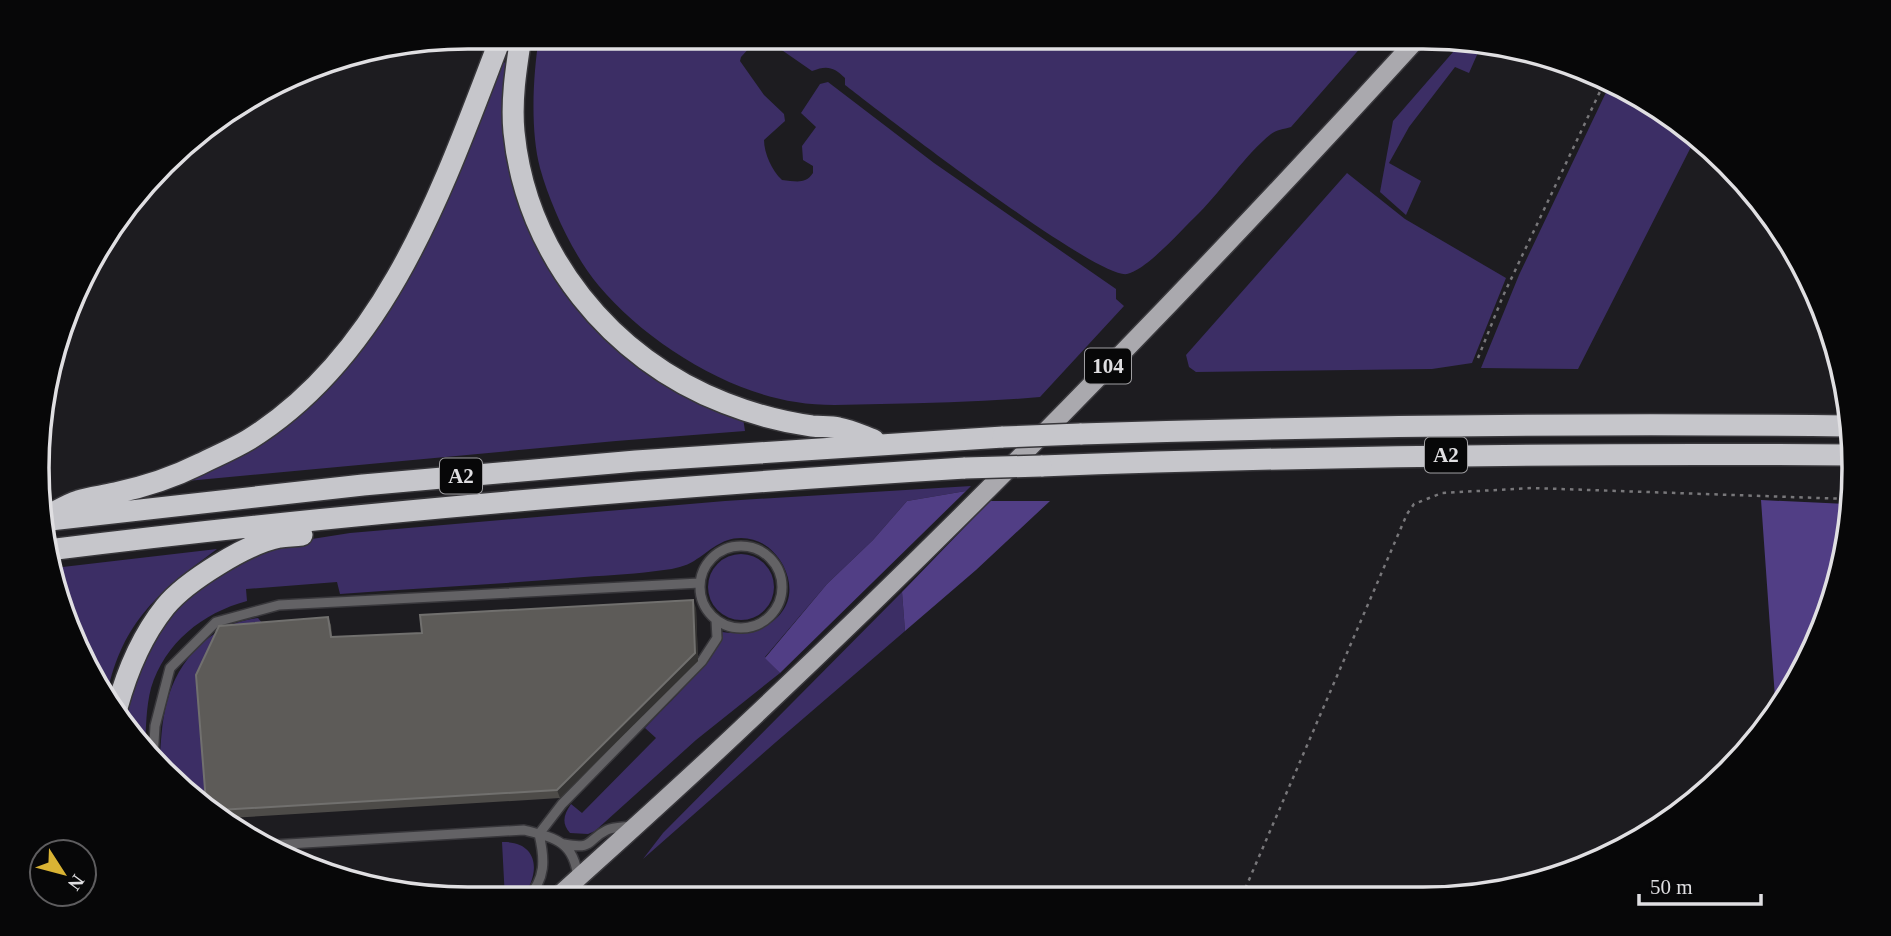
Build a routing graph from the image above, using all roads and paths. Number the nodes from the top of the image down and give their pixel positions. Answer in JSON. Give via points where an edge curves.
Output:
{"nodes":[{"id":1,"x":495,"y":49,"type":"edge"},
{"id":2,"x":519,"y":49,"type":"edge"},
{"id":3,"x":1408,"y":49,"type":"edge"},
{"id":4,"x":1601,"y":89,"type":"edge"},
{"id":5,"x":1478,"y":358,"type":"dead end"},
{"id":6,"x":1839,"y":426,"type":"edge"},
{"id":7,"x":883,"y":443,"type":"junction"},
{"id":8,"x":1842,"y":455,"type":"edge"},
{"id":9,"x":1841,"y":499,"type":"edge"},
{"id":10,"x":52,"y":514,"type":"edge"},
{"id":11,"x":367,"y":515,"type":"junction"},
{"id":12,"x":53,"y":519,"type":"edge"},
{"id":13,"x":57,"y":549,"type":"edge"},
{"id":14,"x":700,"y":583,"type":"junction"},
{"id":15,"x":716,"y":620,"type":"junction"},
{"id":16,"x":119,"y":700,"type":"edge"},
{"id":17,"x":154,"y":745,"type":"edge"},
{"id":18,"x":636,"y":825,"type":"junction"},
{"id":19,"x":539,"y":834,"type":"junction"},
{"id":20,"x":284,"y":844,"type":"edge"},
{"id":21,"x":564,"y":844,"type":"junction"},
{"id":22,"x":578,"y":878,"type":"junction"},
{"id":23,"x":535,"y":887,"type":"edge"},
{"id":24,"x":568,"y":887,"type":"edge"},
{"id":25,"x":1246,"y":887,"type":"edge"}],
"edges":[{"from":1,"to":10,"type":"highway","via":[[412,249],[345,354],[300,399],[248,439],[148,485],[76,501]]},
{"from":2,"to":7,"type":"highway","via":[[513,91],[514,132],[529,202],[567,280],[604,324],[648,360],[724,403],[776,419],[839,428]]},
{"from":3,"to":18,"type":"main road","number":"104","via":[[1066,409],[798,675]]},
{"from":4,"to":5,"type":"path"},
{"from":6,"to":7,"type":"highway","number":"A2","bridge":true,"via":[[1367,426]]},
{"from":7,"to":12,"type":"highway","number":"A2","via":[[363,485]]},
{"from":8,"to":11,"type":"highway","number":"A2","bridge":true,"via":[[1283,457],[965,468],[644,489]]},
{"from":9,"to":25,"type":"path","via":[[1532,488],[1442,493],[1414,504]]},
{"from":11,"to":13,"type":"highway","number":"A2"},
{"from":11,"to":16,"type":"highway","via":[[328,533],[278,537],[237,554],[190,584],[167,604],[144,636]]},
{"from":14,"to":15,"type":"lane","via":[[706,609]]},
{"from":14,"to":15,"type":"lane","via":[[711,559],[734,547],[760,551],[778,570],[781,596],[767,619],[741,628]]},
{"from":14,"to":17,"type":"lane","via":[[279,605],[216,622],[170,668]]},
{"from":15,"to":19,"type":"lane","via":[[716,638],[702,661],[562,804]]},
{"from":18,"to":21,"type":"lane","via":[[607,830],[578,847]]},
{"from":18,"to":22,"type":"main road","number":"104"},
{"from":19,"to":20,"type":"lane","via":[[524,830]]},
{"from":19,"to":21,"type":"lane"},
{"from":19,"to":23,"type":"lane","via":[[544,864]]},
{"from":21,"to":22,"type":"lane","via":[[574,858]]},
{"from":22,"to":24,"type":"main road","number":"104"}]}
